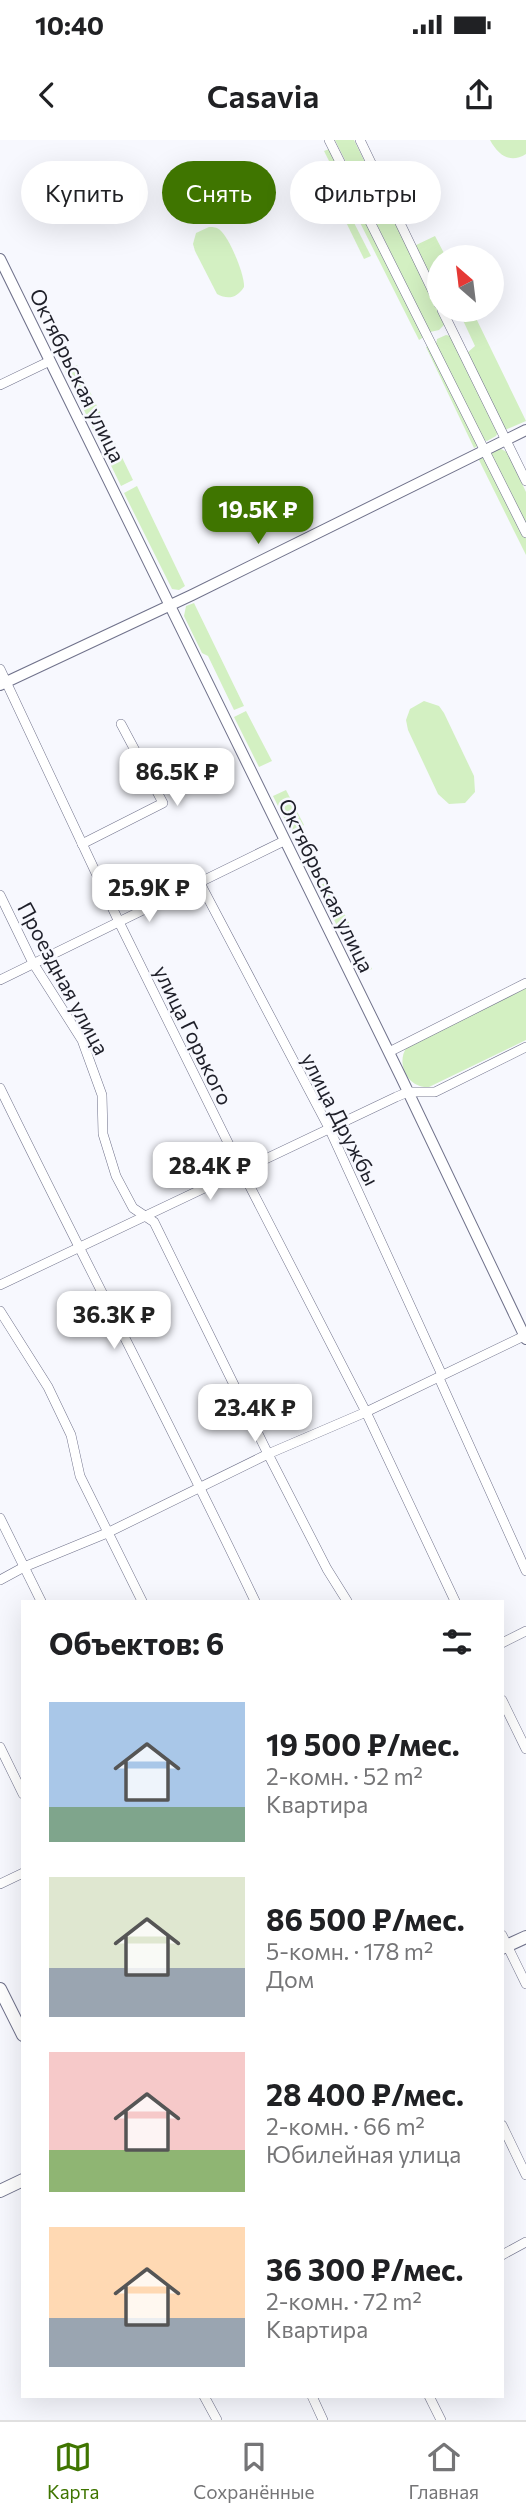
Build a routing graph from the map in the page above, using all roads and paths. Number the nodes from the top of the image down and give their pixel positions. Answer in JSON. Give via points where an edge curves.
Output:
{"nodes":[{"id":1,"x":329,"y":140,"type":"edge"},
{"id":2,"x":359,"y":140,"type":"edge"},
{"id":3,"x":0,"y":259,"type":"edge"},
{"id":4,"x":427,"y":279,"type":"edge"},
{"id":5,"x":448,"y":322,"type":"edge"},
{"id":6,"x":50,"y":361,"type":"junction"},
{"id":7,"x":0,"y":385,"type":"edge"},
{"id":8,"x":526,"y":430,"type":"edge"},
{"id":9,"x":506,"y":440,"type":"junction"},
{"id":10,"x":485,"y":450,"type":"junction"},
{"id":11,"x":526,"y":481,"type":"edge"},
{"id":12,"x":526,"y":533,"type":"edge"},
{"id":13,"x":169,"y":605,"type":"junction"},
{"id":14,"x":0,"y":669,"type":"edge"},
{"id":15,"x":3,"y":683,"type":"edge"},
{"id":16,"x":121,"y":724,"type":"dead end"},
{"id":17,"x":284,"y":841,"type":"junction"},
{"id":18,"x":82,"y":844,"type":"junction"},
{"id":19,"x":200,"y":883,"type":"junction"},
{"id":20,"x":0,"y":895,"type":"edge"},
{"id":21,"x":119,"y":922,"type":"junction"},
{"id":22,"x":33,"y":963,"type":"junction"},
{"id":23,"x":0,"y":980,"type":"edge"},
{"id":24,"x":526,"y":984,"type":"edge"},
{"id":25,"x":526,"y":1047,"type":"edge"},
{"id":26,"x":388,"y":1052,"type":"junction"},
{"id":27,"x":0,"y":1088,"type":"edge"},
{"id":28,"x":408,"y":1092,"type":"junction"},
{"id":29,"x":329,"y":1128,"type":"junction"},
{"id":30,"x":242,"y":1171,"type":"junction"},
{"id":31,"x":144,"y":1216,"type":"junction"},
{"id":32,"x":78,"y":1248,"type":"junction"},
{"id":33,"x":0,"y":1285,"type":"edge"},
{"id":34,"x":0,"y":1311,"type":"edge"},
{"id":35,"x":525,"y":1337,"type":"edge"},
{"id":36,"x":440,"y":1376,"type":"junction"},
{"id":37,"x":366,"y":1412,"type":"junction"},
{"id":38,"x":268,"y":1454,"type":"junction"},
{"id":39,"x":201,"y":1488,"type":"junction"},
{"id":40,"x":0,"y":1518,"type":"edge"},
{"id":41,"x":107,"y":1533,"type":"junction"},
{"id":42,"x":24,"y":1567,"type":"junction"},
{"id":43,"x":526,"y":1571,"type":"edge"},
{"id":44,"x":0,"y":1580,"type":"edge"},
{"id":45,"x":40,"y":1600,"type":"edge"},
{"id":46,"x":141,"y":1600,"type":"edge"},
{"id":47,"x":255,"y":1600,"type":"edge"},
{"id":48,"x":346,"y":1600,"type":"edge"},
{"id":49,"x":455,"y":1600,"type":"edge"},
{"id":50,"x":526,"y":1631,"type":"edge"},
{"id":51,"x":504,"y":1642,"type":"edge"},
{"id":52,"x":504,"y":1704,"type":"edge"},
{"id":53,"x":0,"y":1747,"type":"edge"},
{"id":54,"x":526,"y":1749,"type":"edge"},
{"id":55,"x":21,"y":1790,"type":"edge"},
{"id":56,"x":21,"y":1874,"type":"edge"},
{"id":57,"x":0,"y":1884,"type":"edge"},
{"id":58,"x":526,"y":1937,"type":"edge"},
{"id":59,"x":504,"y":1943,"type":"edge"},
{"id":60,"x":526,"y":1984,"type":"edge"},
{"id":61,"x":0,"y":1989,"type":"edge"},
{"id":62,"x":21,"y":2031,"type":"edge"},
{"id":63,"x":504,"y":2129,"type":"edge"},
{"id":64,"x":526,"y":2175,"type":"edge"},
{"id":65,"x":21,"y":2181,"type":"edge"},
{"id":66,"x":0,"y":2191,"type":"edge"},
{"id":67,"x":526,"y":2242,"type":"edge"},
{"id":68,"x":504,"y":2254,"type":"edge"},
{"id":69,"x":208,"y":2398,"type":"edge"},
{"id":70,"x":313,"y":2398,"type":"edge"},
{"id":71,"x":430,"y":2398,"type":"edge"},
{"id":72,"x":218,"y":2420,"type":"edge"},
{"id":73,"x":323,"y":2420,"type":"edge"},
{"id":74,"x":441,"y":2420,"type":"edge"}],
"edges":[{"from":1,"to":10,"type":"street"},
{"from":2,"to":4,"type":"street"},
{"from":3,"to":6,"type":"street","name":"Октябрьская улица"},
{"from":5,"to":9,"type":"street"},
{"from":6,"to":7,"type":"street"},
{"from":6,"to":13,"type":"street","name":"Октябрьская улица"},
{"from":8,"to":9,"type":"street"},
{"from":9,"to":10,"type":"street"},
{"from":9,"to":11,"type":"street"},
{"from":10,"to":12,"type":"street"},
{"from":10,"to":13,"type":"street"},
{"from":13,"to":15,"type":"street"},
{"from":13,"to":17,"type":"street","name":"Октябрьская улица"},
{"from":14,"to":15,"type":"street","name":"улица Горького"},
{"from":15,"to":18,"type":"street","name":"улица Горького"},
{"from":16,"to":18,"type":"street","via":[[163,803]]},
{"from":17,"to":19,"type":"street"},
{"from":17,"to":26,"type":"street","name":"Октябрьская улица"},
{"from":18,"to":21,"type":"street","name":"улица Горького"},
{"from":19,"to":21,"type":"street"},
{"from":19,"to":29,"type":"street","name":"улица Дружбы"},
{"from":20,"to":22,"type":"street","name":"Проездная улица"},
{"from":21,"to":22,"type":"street"},
{"from":21,"to":30,"type":"street","name":"улица Горького"},
{"from":22,"to":23,"type":"street"},
{"from":22,"to":31,"type":"street","name":"Проездная улица","via":[[82,1040],[102,1095],[103,1134],[116,1177],[133,1208]]},
{"from":24,"to":26,"type":"street"},
{"from":25,"to":28,"type":"street","via":[[435,1092]]},
{"from":26,"to":28,"type":"street","name":"Октябрьская улица"},
{"from":27,"to":32,"type":"street"},
{"from":28,"to":29,"type":"street"},
{"from":28,"to":35,"type":"street","name":"Октябрьская улица"},
{"from":29,"to":30,"type":"street"},
{"from":29,"to":36,"type":"street","name":"улица Дружбы"},
{"from":30,"to":31,"type":"street"},
{"from":30,"to":37,"type":"street","name":"улица Горького"},
{"from":31,"to":32,"type":"street"},
{"from":31,"to":38,"type":"street","name":"Проездная улица","via":[[154,1222]]},
{"from":32,"to":33,"type":"street"},
{"from":32,"to":39,"type":"street"},
{"from":34,"to":41,"type":"street","via":[[54,1399],[71,1435],[80,1476]]},
{"from":35,"to":36,"type":"street"},
{"from":36,"to":37,"type":"street"},
{"from":36,"to":43,"type":"street","name":"улица Дружбы"},
{"from":37,"to":38,"type":"street"},
{"from":37,"to":49,"type":"street","name":"улица Горького"},
{"from":38,"to":39,"type":"street"},
{"from":38,"to":48,"type":"street","name":"Проездная улица"},
{"from":39,"to":41,"type":"street"},
{"from":39,"to":47,"type":"street"},
{"from":40,"to":42,"type":"street"},
{"from":41,"to":42,"type":"street"},
{"from":41,"to":46,"type":"street"},
{"from":42,"to":44,"type":"street"},
{"from":42,"to":45,"type":"street"},
{"from":50,"to":51,"type":"street"},
{"from":52,"to":54,"type":"street"},
{"from":53,"to":55,"type":"street"},
{"from":56,"to":57,"type":"street"},
{"from":58,"to":59,"type":"main road"},
{"from":59,"to":60,"type":"street"},
{"from":61,"to":62,"type":"main road"},
{"from":63,"to":64,"type":"street"},
{"from":65,"to":66,"type":"main road"},
{"from":67,"to":68,"type":"street"},
{"from":69,"to":72,"type":"street"},
{"from":70,"to":73,"type":"street"},
{"from":71,"to":74,"type":"street"}]}
